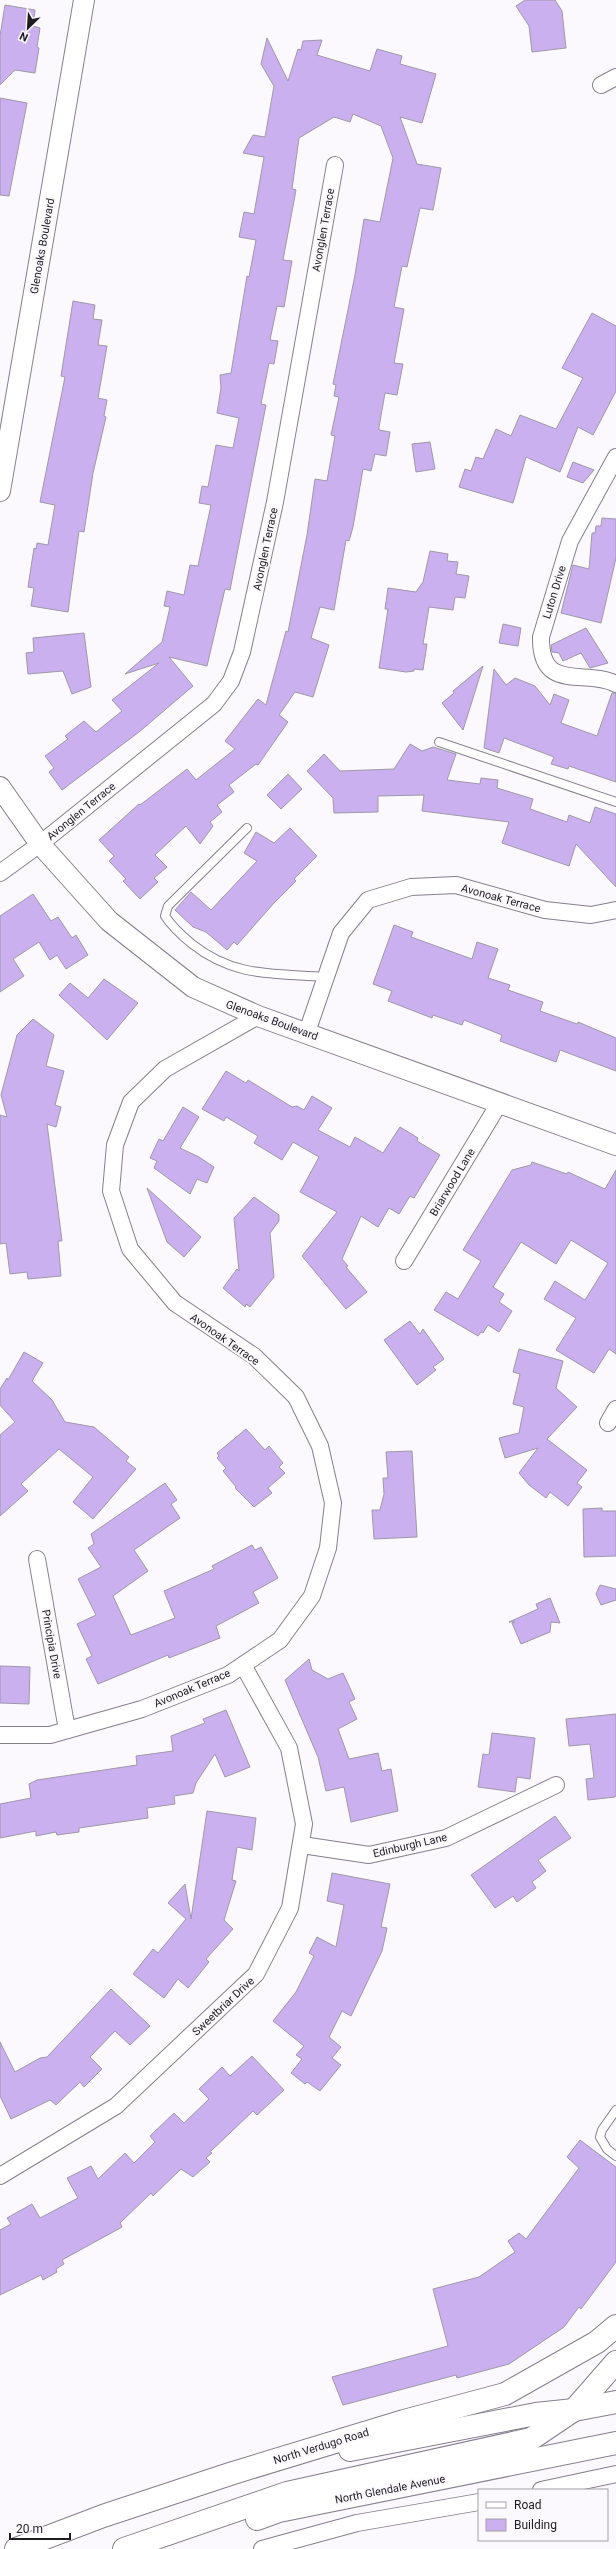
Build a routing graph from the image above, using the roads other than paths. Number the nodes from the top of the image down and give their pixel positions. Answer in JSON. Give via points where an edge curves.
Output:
{"nodes":[{"id":1,"x":84,"y":0,"type":"edge"},
{"id":2,"x":616,"y":77,"type":"edge"},
{"id":3,"x":601,"y":85,"type":"dead end"},
{"id":4,"x":335,"y":166,"type":"dead end"},
{"id":5,"x":616,"y":457,"type":"edge"},
{"id":6,"x":0,"y":491,"type":"edge"},
{"id":7,"x":616,"y":684,"type":"edge"},
{"id":8,"x":439,"y":742,"type":"dead end"},
{"id":9,"x":0,"y":787,"type":"edge"},
{"id":10,"x":616,"y":802,"type":"edge"},
{"id":11,"x":247,"y":828,"type":"dead end"},
{"id":12,"x":40,"y":844,"type":"junction"},
{"id":13,"x":0,"y":873,"type":"edge"},
{"id":14,"x":616,"y":910,"type":"edge"},
{"id":15,"x":326,"y":977,"type":"junction"},
{"id":16,"x":258,"y":1016,"type":"junction"},
{"id":17,"x":307,"y":1032,"type":"junction"},
{"id":18,"x":500,"y":1102,"type":"junction"},
{"id":19,"x":616,"y":1145,"type":"edge"},
{"id":20,"x":404,"y":1261,"type":"dead end"},
{"id":21,"x":616,"y":1409,"type":"edge"},
{"id":22,"x":608,"y":1423,"type":"dead end"},
{"id":23,"x":37,"y":1559,"type":"dead end"},
{"id":24,"x":243,"y":1665,"type":"junction"},
{"id":25,"x":67,"y":1730,"type":"junction"},
{"id":26,"x":0,"y":1735,"type":"edge"},
{"id":27,"x":556,"y":1785,"type":"dead end"},
{"id":28,"x":302,"y":1845,"type":"junction"},
{"id":29,"x":616,"y":2110,"type":"edge"},
{"id":30,"x":616,"y":2156,"type":"edge"},
{"id":31,"x":0,"y":2176,"type":"edge"},
{"id":32,"x":616,"y":2326,"type":"edge"},
{"id":33,"x":616,"y":2362,"type":"edge"},
{"id":34,"x":616,"y":2402,"type":"edge"},
{"id":35,"x":574,"y":2410,"type":"junction"},
{"id":36,"x":616,"y":2443,"type":"edge"},
{"id":37,"x":233,"y":2473,"type":"junction"},
{"id":38,"x":616,"y":2474,"type":"edge"},
{"id":39,"x":546,"y":2489,"type":"edge"},
{"id":40,"x":478,"y":2502,"type":"edge"},
{"id":41,"x":16,"y":2549,"type":"edge"},
{"id":42,"x":124,"y":2549,"type":"edge"},
{"id":43,"x":168,"y":2549,"type":"edge"},
{"id":44,"x":262,"y":2549,"type":"edge"}],
"edges":[{"from":1,"to":6,"type":"street","name":"Glenoaks Boulevard"},
{"from":2,"to":3,"type":"street"},
{"from":4,"to":12,"type":"street","name":"Avonglen Terrace","via":[[275,502],[242,652],[231,681],[214,704]]},
{"from":5,"to":7,"type":"street","name":"Luton Drive","via":[[570,541],[541,637],[541,652],[548,667],[567,678],[594,679]]},
{"from":8,"to":10,"type":"lane"},
{"from":9,"to":12,"type":"street","name":"Glenoaks Boulevard"},
{"from":11,"to":15,"type":"lane","via":[[168,906],[165,916],[173,929],[209,957],[224,965],[251,972]]},
{"from":12,"to":13,"type":"street","name":"Avonglen Terrace"},
{"from":12,"to":16,"type":"street","name":"Glenoaks Boulevard","via":[[109,921],[166,968],[193,987]]},
{"from":14,"to":15,"type":"street","name":"Avonoak Terrace","via":[[591,915],[545,910],[456,885],[411,887],[368,900],[341,933]]},
{"from":15,"to":17,"type":"street","name":"Avonoak Terrace"},
{"from":16,"to":17,"type":"street","name":"Glenoaks Boulevard"},
{"from":16,"to":24,"type":"street","name":"Avonoak Terrace","via":[[165,1070],[130,1102],[115,1145],[111,1192],[130,1249],[154,1279],[175,1303],[254,1356],[296,1397],[320,1446],[333,1503],[328,1548],[312,1596],[280,1640]]},
{"from":17,"to":18,"type":"street","name":"Glenoaks Boulevard"},
{"from":18,"to":19,"type":"street","name":"Glenoaks Boulevard"},
{"from":18,"to":20,"type":"street","name":"Briarwood Lane"},
{"from":21,"to":22,"type":"street"},
{"from":23,"to":25,"type":"street","name":"Principia Drive"},
{"from":24,"to":25,"type":"street","name":"Avonoak Terrace","via":[[228,1675],[142,1709]]},
{"from":24,"to":28,"type":"street","name":"Sweetbriar Drive","via":[[289,1748],[304,1824]]},
{"from":25,"to":26,"type":"street","name":"Avonoak Terrace","via":[[50,1734]]},
{"from":27,"to":28,"type":"street","name":"Edinburgh Lane","via":[[446,1838],[369,1855]]},
{"from":28,"to":31,"type":"street","name":"Sweetbriar Drive","via":[[290,1908],[256,1974],[116,2106]]},
{"from":29,"to":30,"type":"lane","via":[[600,2137],[607,2149]]},
{"from":32,"to":37,"type":"main road","name":"North Verdugo Road","via":[[597,2342],[505,2394],[404,2421]]},
{"from":33,"to":35,"type":"main road"},
{"from":34,"to":35,"type":"main road"},
{"from":35,"to":37,"type":"main road","via":[[536,2414]]},
{"from":35,"to":42,"type":"main road","via":[[530,2439],[287,2493]]},
{"from":36,"to":43,"type":"main road","name":"North Glendale Avenue","via":[[279,2511]]},
{"from":37,"to":41,"type":"main road","name":"North Verdugo Road","via":[[103,2516]]},
{"from":38,"to":39,"type":"street"},
{"from":40,"to":44,"type":"street","via":[[357,2523]]}]}
